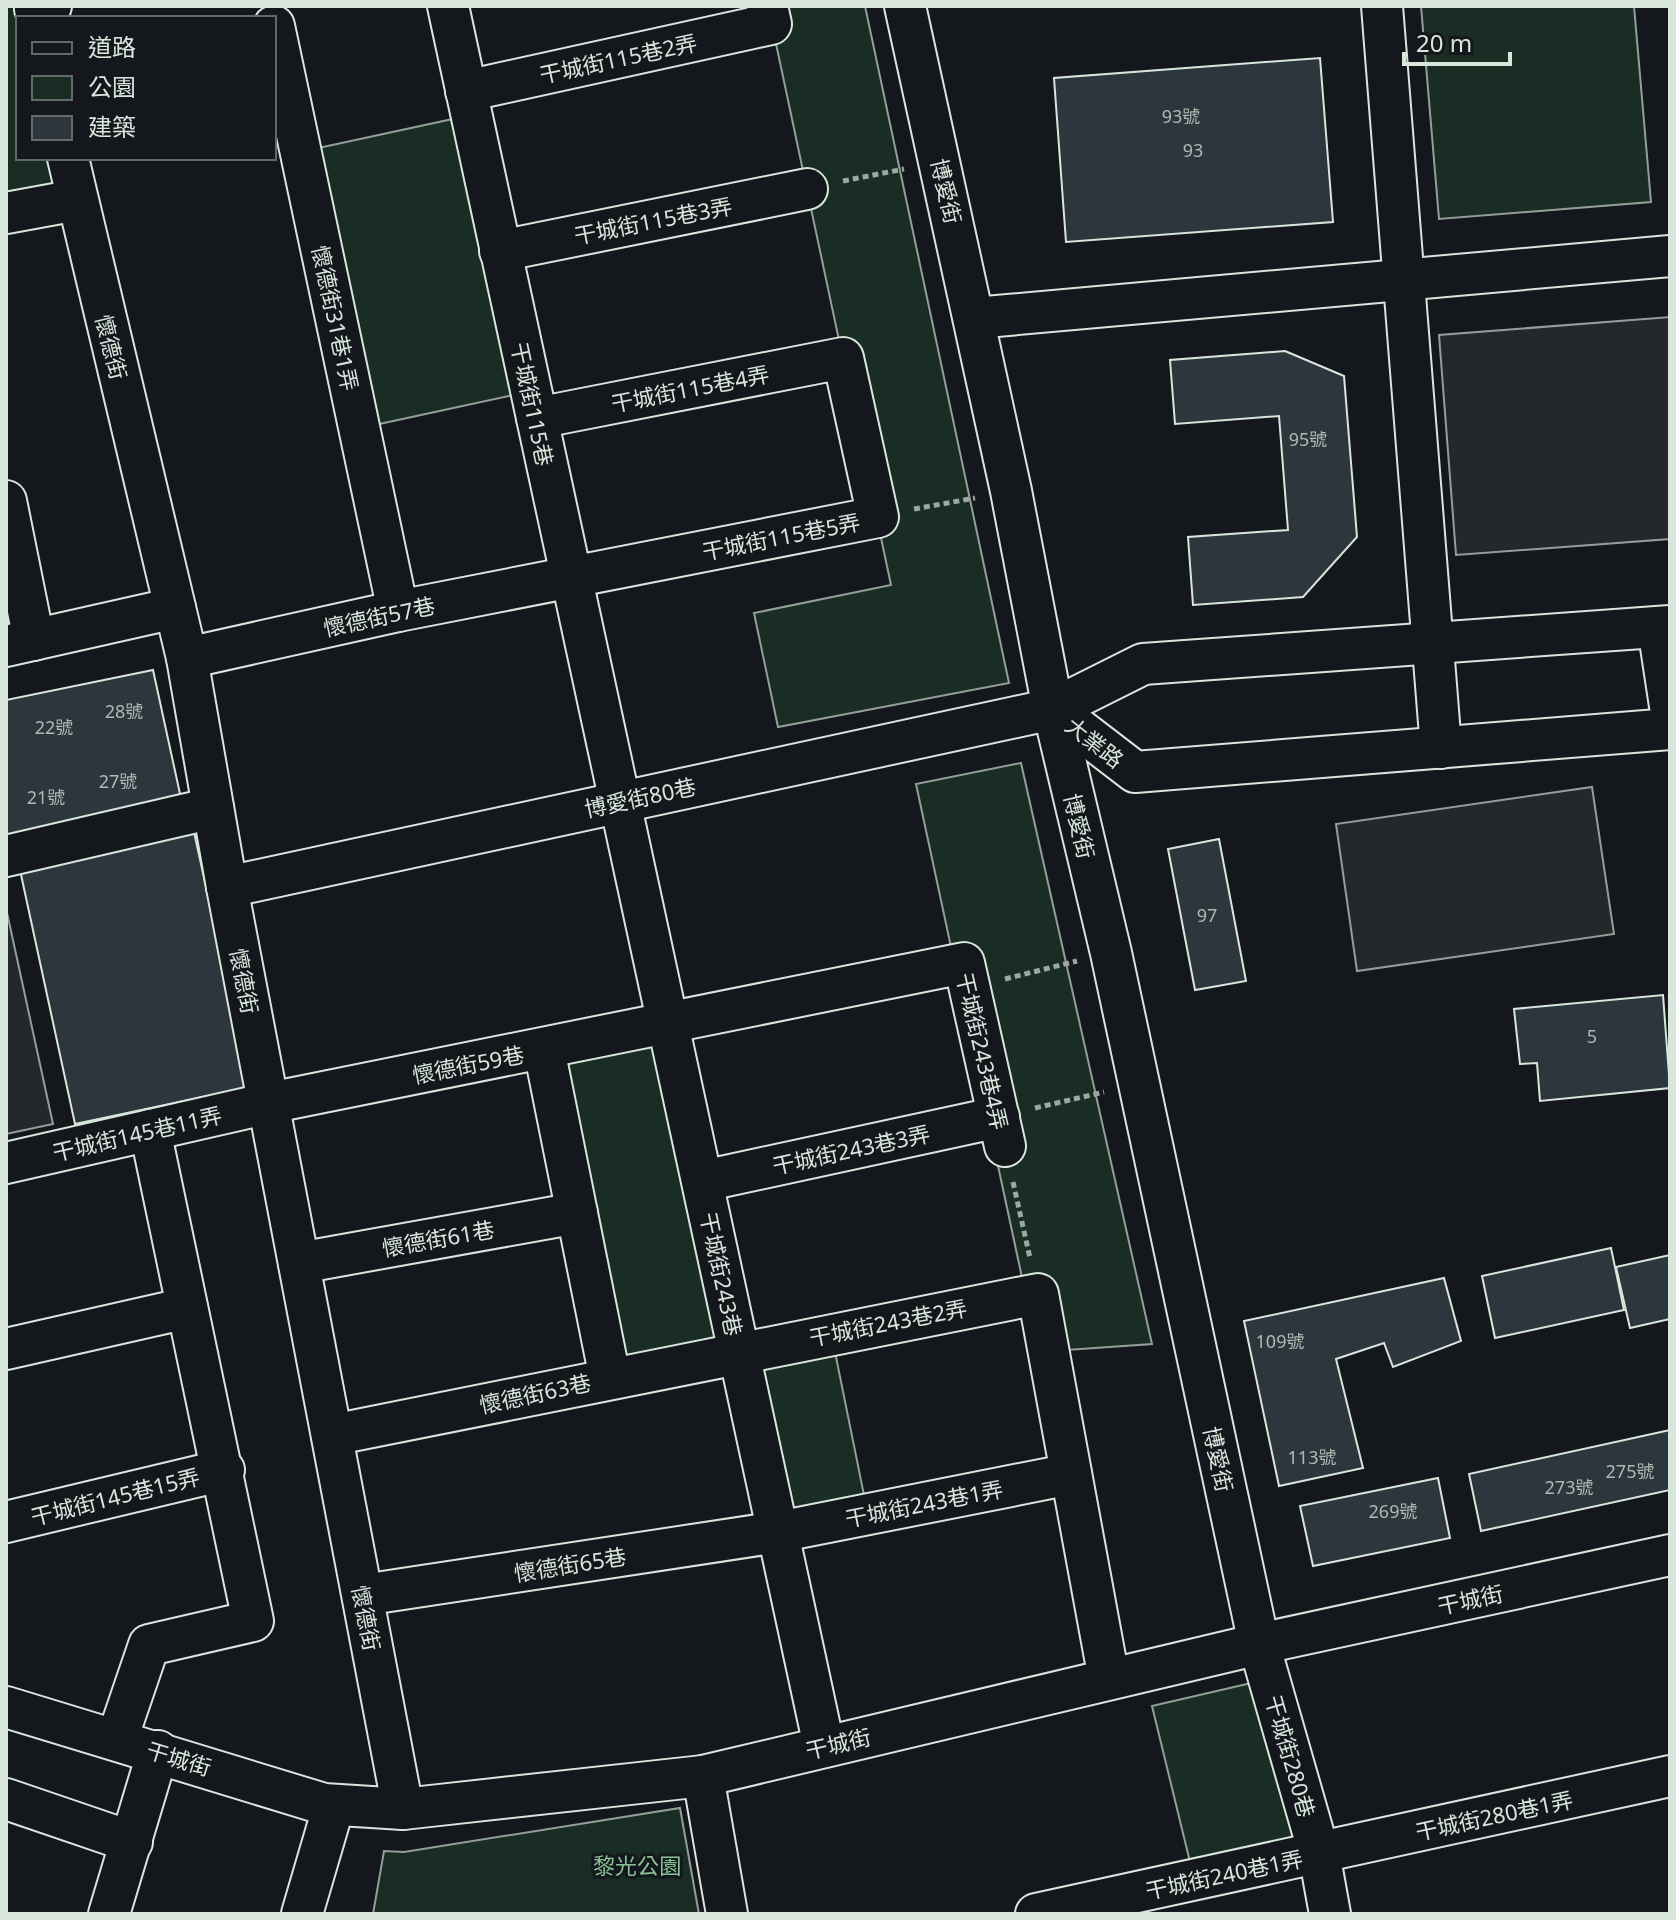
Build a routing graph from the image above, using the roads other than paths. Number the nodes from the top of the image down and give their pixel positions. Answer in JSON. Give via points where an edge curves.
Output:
{"nodes":[{"id":1,"x":448,"y":6,"type":"edge"},
{"id":2,"x":905,"y":6,"type":"edge"},
{"id":3,"x":1382,"y":6,"type":"edge"},
{"id":4,"x":769,"y":15,"type":"edge"},
{"id":5,"x":276,"y":35,"type":"edge"},
{"id":6,"x":466,"y":91,"type":"junction"},
{"id":7,"x":68,"y":160,"type":"edge"},
{"id":8,"x":807,"y":189,"type":"road end"},
{"id":9,"x":77,"y":200,"type":"junction"},
{"id":10,"x":6,"y":213,"type":"edge"},
{"id":11,"x":500,"y":251,"type":"junction"},
{"id":12,"x":1670,"y":256,"type":"edge"},
{"id":13,"x":1403,"y":279,"type":"junction"},
{"id":14,"x":974,"y":318,"type":"junction"},
{"id":15,"x":843,"y":358,"type":"joint"},
{"id":16,"x":537,"y":418,"type":"junction"},
{"id":17,"x":6,"y":501,"type":"edge"},
{"id":18,"x":571,"y":579,"type":"junction"},
{"id":19,"x":175,"y":608,"type":"junction"},
{"id":20,"x":398,"y":611,"type":"junction"},
{"id":21,"x":1664,"y":627,"type":"edge"},
{"id":22,"x":20,"y":643,"type":"edge"},
{"id":23,"x":1434,"y":645,"type":"junction"},
{"id":24,"x":187,"y":658,"type":"junction"},
{"id":25,"x":1670,"y":706,"type":"edge"},
{"id":26,"x":1053,"y":709,"type":"junction"},
{"id":27,"x":1670,"y":729,"type":"edge"},
{"id":28,"x":1441,"y":748,"type":"junction"},
{"id":29,"x":619,"y":802,"type":"junction"},
{"id":30,"x":213,"y":808,"type":"junction"},
{"id":31,"x":6,"y":856,"type":"edge"},
{"id":32,"x":227,"y":887,"type":"junction"},
{"id":33,"x":666,"y":1024,"type":"junction"},
{"id":34,"x":544,"y":1049,"type":"junction"},
{"id":35,"x":269,"y":1103,"type":"junction"},
{"id":36,"x":150,"y":1130,"type":"junction"},
{"id":37,"x":1002,"y":1131,"type":"joint"},
{"id":38,"x":6,"y":1163,"type":"edge"},
{"id":39,"x":703,"y":1181,"type":"junction"},
{"id":40,"x":577,"y":1213,"type":"junction"},
{"id":41,"x":299,"y":1263,"type":"junction"},
{"id":42,"x":187,"y":1308,"type":"junction"},
{"id":43,"x":6,"y":1349,"type":"edge"},
{"id":44,"x":738,"y":1351,"type":"junction"},
{"id":45,"x":610,"y":1378,"type":"junction"},
{"id":46,"x":332,"y":1435,"type":"junction"},
{"id":47,"x":224,"y":1470,"type":"junction"},
{"id":48,"x":1071,"y":1474,"type":"junction"},
{"id":49,"x":6,"y":1522,"type":"edge"},
{"id":50,"x":778,"y":1532,"type":"junction"},
{"id":51,"x":1670,"y":1555,"type":"edge"},
{"id":52,"x":363,"y":1595,"type":"junction"},
{"id":53,"x":1259,"y":1644,"type":"junction"},
{"id":54,"x":1109,"y":1679,"type":"junction"},
{"id":55,"x":6,"y":1707,"type":"edge"},
{"id":56,"x":117,"y":1739,"type":"junction"},
{"id":57,"x":824,"y":1746,"type":"junction"},
{"id":58,"x":158,"y":1751,"type":"junction"},
{"id":59,"x":703,"y":1776,"type":"junction"},
{"id":60,"x":1670,"y":1776,"type":"edge"},
{"id":61,"x":6,"y":1799,"type":"edge"},
{"id":62,"x":334,"y":1805,"type":"junction"},
{"id":63,"x":403,"y":1809,"type":"junction"},
{"id":64,"x":132,"y":1842,"type":"junction"},
{"id":65,"x":1319,"y":1853,"type":"junction"},
{"id":66,"x":109,"y":1914,"type":"edge"},
{"id":67,"x":302,"y":1914,"type":"edge"},
{"id":68,"x":727,"y":1914,"type":"edge"},
{"id":69,"x":1036,"y":1914,"type":"edge"},
{"id":70,"x":1330,"y":1914,"type":"edge"}],
"edges":[{"from":1,"to":6,"type":"street","name":"干城街115巷"},
{"from":2,"to":14,"type":"street","name":"博愛街"},
{"from":3,"to":13,"type":"street"},
{"from":4,"to":6,"type":"street","name":"干城街115巷2弄"},
{"from":5,"to":20,"type":"street","name":"懷德街31巷1弄"},
{"from":6,"to":11,"type":"street","name":"干城街115巷"},
{"from":7,"to":9,"type":"street","name":"懷德街"},
{"from":8,"to":11,"type":"street","name":"干城街115巷3弄"},
{"from":9,"to":10,"type":"street"},
{"from":9,"to":19,"type":"street","name":"懷德街"},
{"from":11,"to":16,"type":"street","name":"干城街115巷"},
{"from":12,"to":13,"type":"street"},
{"from":13,"to":14,"type":"street"},
{"from":13,"to":23,"type":"street"},
{"from":14,"to":26,"type":"street","name":"博愛街"},
{"from":15,"to":16,"type":"street","name":"干城街115巷4弄"},
{"from":15,"to":18,"type":"street","name":"干城街115巷5弄","via":[[878,517]]},
{"from":16,"to":18,"type":"street","name":"干城街115巷"},
{"from":17,"to":22,"type":"street"},
{"from":18,"to":20,"type":"street","name":"懷德街57巷"},
{"from":18,"to":29,"type":"street","name":"干城街115巷"},
{"from":19,"to":22,"type":"street"},
{"from":19,"to":24,"type":"street","name":"懷德街"},
{"from":20,"to":24,"type":"street","name":"懷德街57巷"},
{"from":21,"to":23,"type":"street","name":"大業路"},
{"from":21,"to":25,"type":"street"},
{"from":23,"to":26,"type":"street","name":"大業路","via":[[1143,664]]},
{"from":23,"to":28,"type":"street"},
{"from":24,"to":30,"type":"street","name":"懷德街"},
{"from":26,"to":28,"type":"street","name":"大業路","via":[[1135,772]]},
{"from":26,"to":29,"type":"street","name":"博愛街80巷"},
{"from":26,"to":53,"type":"street","name":"博愛街","via":[[1111,953]]},
{"from":27,"to":28,"type":"street","name":"大業路"},
{"from":29,"to":32,"type":"street","name":"博愛街80巷"},
{"from":29,"to":33,"type":"street","name":"干城街243巷"},
{"from":30,"to":31,"type":"street"},
{"from":30,"to":32,"type":"street","name":"懷德街"},
{"from":32,"to":35,"type":"street","name":"懷德街"},
{"from":33,"to":34,"type":"street","name":"懷德街59巷"},
{"from":33,"to":37,"type":"street","name":"干城街243巷4弄","via":[[964,963]]},
{"from":33,"to":39,"type":"street","name":"干城街243巷"},
{"from":34,"to":35,"type":"street","name":"懷德街59巷"},
{"from":34,"to":40,"type":"street"},
{"from":35,"to":36,"type":"street","name":"干城街145巷11弄"},
{"from":35,"to":41,"type":"street","name":"懷德街"},
{"from":36,"to":38,"type":"street","name":"干城街145巷11弄"},
{"from":36,"to":42,"type":"street"},
{"from":37,"to":39,"type":"street","name":"干城街243巷3弄"},
{"from":39,"to":44,"type":"street","name":"干城街243巷"},
{"from":40,"to":41,"type":"street","name":"懷德街61巷"},
{"from":40,"to":45,"type":"street"},
{"from":41,"to":46,"type":"street","name":"懷德街"},
{"from":42,"to":43,"type":"street"},
{"from":42,"to":47,"type":"street"},
{"from":44,"to":45,"type":"street","name":"懷德街63巷"},
{"from":44,"to":48,"type":"street","name":"干城街243巷2弄","via":[[1038,1294]]},
{"from":44,"to":50,"type":"street","name":"干城街243巷"},
{"from":45,"to":46,"type":"street","name":"懷德街63巷"},
{"from":46,"to":52,"type":"street","name":"懷德街"},
{"from":47,"to":49,"type":"street","name":"干城街145巷15弄"},
{"from":47,"to":56,"type":"street","via":[[253,1621],[149,1645]]},
{"from":48,"to":50,"type":"street","name":"干城街243巷1弄"},
{"from":48,"to":54,"type":"street"},
{"from":50,"to":52,"type":"street","name":"懷德街65巷"},
{"from":50,"to":57,"type":"street","name":"干城街243巷"},
{"from":51,"to":53,"type":"street","name":"干城街"},
{"from":52,"to":63,"type":"street","name":"懷德街"},
{"from":53,"to":54,"type":"street","name":"干城街"},
{"from":53,"to":65,"type":"street","name":"干城街280巷"},
{"from":54,"to":57,"type":"street","name":"干城街"},
{"from":55,"to":56,"type":"street","name":"干城街"},
{"from":56,"to":58,"type":"street","name":"干城街"},
{"from":57,"to":59,"type":"street","name":"干城街"},
{"from":58,"to":62,"type":"street","name":"干城街"},
{"from":58,"to":64,"type":"street"},
{"from":59,"to":63,"type":"street","name":"干城街"},
{"from":59,"to":68,"type":"street"},
{"from":60,"to":65,"type":"street","name":"干城街280巷1弄"},
{"from":61,"to":64,"type":"street"},
{"from":62,"to":63,"type":"street","name":"干城街"},
{"from":62,"to":67,"type":"street"},
{"from":64,"to":66,"type":"street"},
{"from":65,"to":69,"type":"street","name":"干城街240巷1弄"},
{"from":65,"to":70,"type":"street","name":"干城街280巷"}]}
